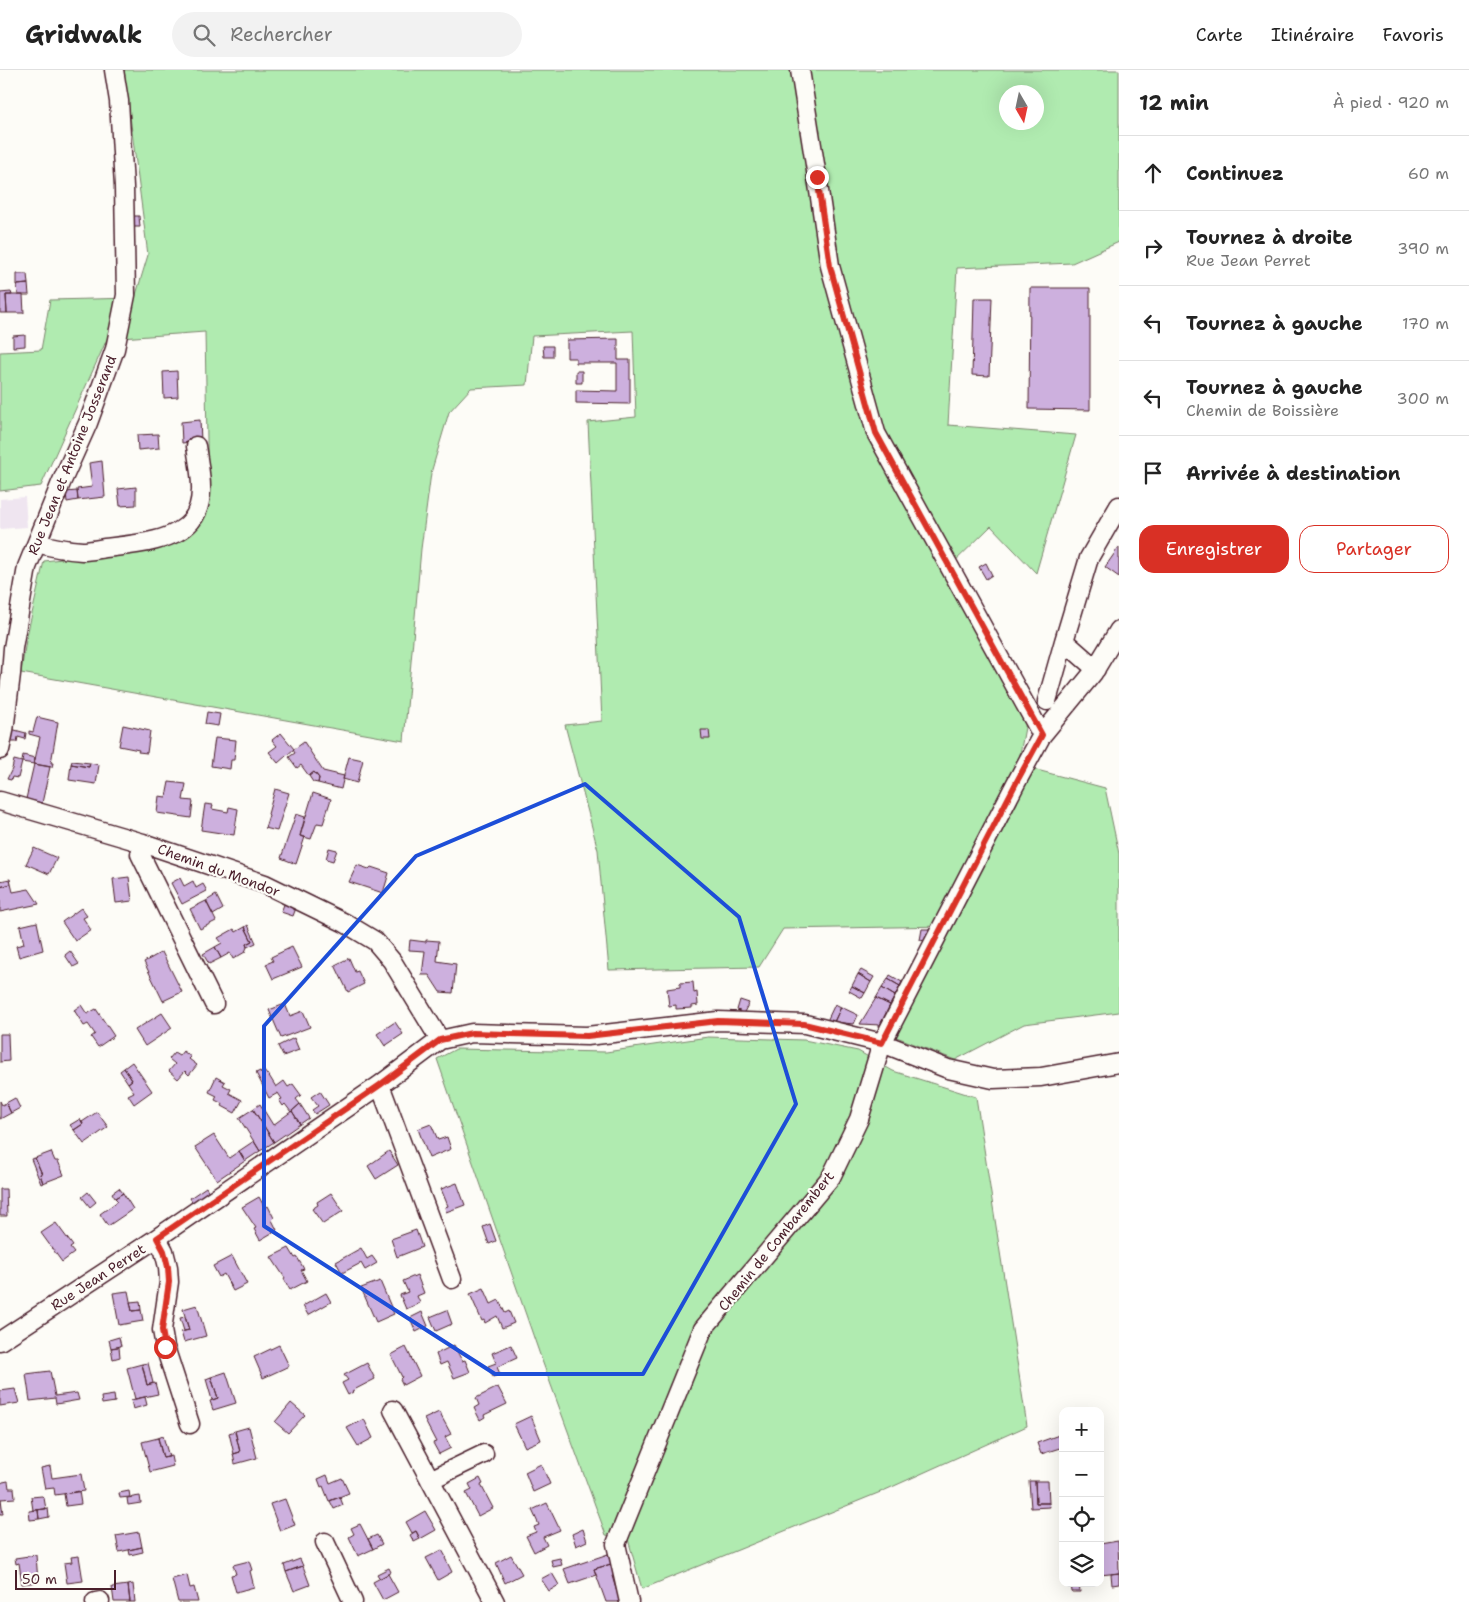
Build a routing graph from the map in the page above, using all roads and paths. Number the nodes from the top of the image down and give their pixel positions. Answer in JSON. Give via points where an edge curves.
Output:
{"nodes":[{"id":1,"x":114,"y":70,"type":"edge"},
{"id":2,"x":800,"y":70,"type":"edge"},
{"id":3,"x":196,"y":446,"type":"dead end"},
{"id":4,"x":1119,"y":506,"type":"edge"},
{"id":5,"x":37,"y":543,"type":"junction"},
{"id":6,"x":1119,"y":630,"type":"edge"},
{"id":7,"x":1064,"y":641,"type":"junction"},
{"id":8,"x":1096,"y":669,"type":"junction"},
{"id":9,"x":1047,"y":701,"type":"dead end"},
{"id":10,"x":2,"y":731,"type":"edge"},
{"id":11,"x":1042,"y":735,"type":"junction"},
{"id":12,"x":0,"y":750,"type":"edge"},
{"id":13,"x":0,"y":801,"type":"edge"},
{"id":14,"x":143,"y":843,"type":"junction"},
{"id":15,"x":214,"y":1004,"type":"dead end"},
{"id":16,"x":440,"y":1040,"type":"junction"},
{"id":17,"x":882,"y":1043,"type":"junction"},
{"id":18,"x":1119,"y":1063,"type":"edge"},
{"id":19,"x":380,"y":1085,"type":"junction"},
{"id":20,"x":157,"y":1238,"type":"junction"},
{"id":21,"x":452,"y":1279,"type":"dead end"},
{"id":22,"x":0,"y":1342,"type":"edge"},
{"id":23,"x":393,"y":1410,"type":"dead end"},
{"id":24,"x":190,"y":1424,"type":"dead end"},
{"id":25,"x":484,"y":1454,"type":"dead end"},
{"id":26,"x":430,"y":1480,"type":"junction"},
{"id":27,"x":325,"y":1542,"type":"dead end"},
{"id":28,"x":353,"y":1602,"type":"edge"},
{"id":29,"x":495,"y":1602,"type":"edge"},
{"id":30,"x":629,"y":1602,"type":"edge"}],
"edges":[{"from":1,"to":5,"type":"street","name":"Rue Jean et Antoine Josserand","via":[[124,187],[126,295],[115,349],[88,423]]},
{"from":2,"to":11,"type":"street","via":[[830,266],[876,433]]},
{"from":3,"to":5,"type":"street","via":[[201,483],[199,505],[192,520],[175,533],[152,541],[83,551]]},
{"from":4,"to":7,"type":"street","via":[[1089,558]]},
{"from":5,"to":10,"type":"street","name":"Rue Jean et Antoine Josserand","via":[[27,567]]},
{"from":6,"to":8,"type":"street","name":"Chemin de Combarembert"},
{"from":7,"to":8,"type":"street"},
{"from":7,"to":9,"type":"street"},
{"from":8,"to":11,"type":"street","name":"Chemin de Combarembert"},
{"from":10,"to":12,"type":"street","name":"Rue Jean et Antoine Josserand"},
{"from":11,"to":17,"type":"street","name":"Chemin de Combarembert"},
{"from":13,"to":14,"type":"street","name":"Chemin du Mondor"},
{"from":14,"to":15,"type":"street","via":[[140,854]]},
{"from":14,"to":16,"type":"street","name":"Chemin du Mondor","via":[[265,884],[375,940],[392,961]]},
{"from":16,"to":17,"type":"street","name":"Rue Jean Perret","via":[[472,1033],[587,1036],[718,1021],[804,1024]]},
{"from":16,"to":19,"type":"street","name":"Rue Jean Perret"},
{"from":17,"to":18,"type":"street","name":"Rue Jean Perret","via":[[948,1069],[992,1079],[1042,1077]]},
{"from":17,"to":30,"type":"street","name":"Chemin de Combarembert","via":[[859,1119],[831,1176],[704,1329],[616,1544]]},
{"from":19,"to":20,"type":"street","name":"Rue Jean Perret"},
{"from":19,"to":21,"type":"street"},
{"from":20,"to":22,"type":"street","name":"Rue Jean Perret"},
{"from":20,"to":24,"type":"street","via":[[168,1267],[162,1330],[165,1347]]},
{"from":23,"to":26,"type":"street"},
{"from":25,"to":26,"type":"street"},
{"from":26,"to":29,"type":"street"},
{"from":27,"to":28,"type":"street"}]}
